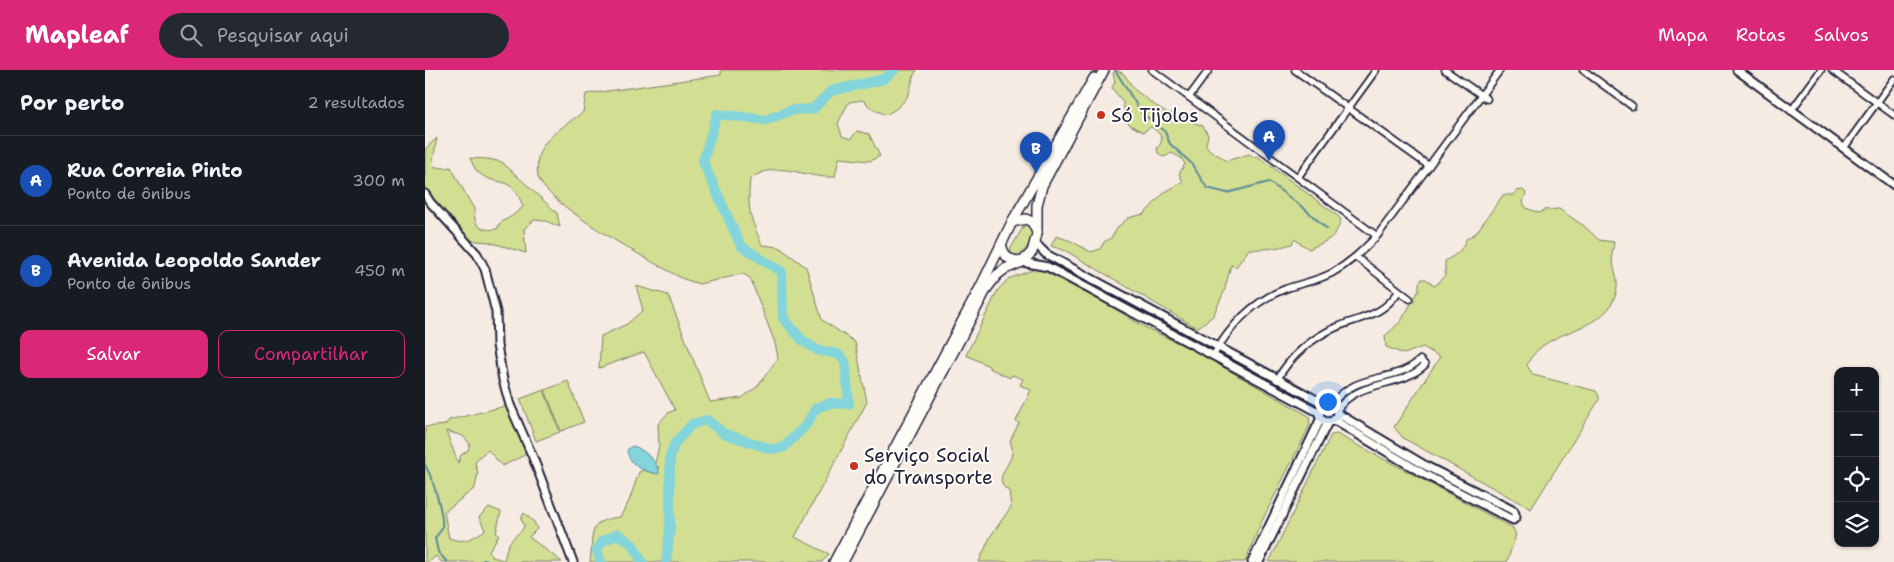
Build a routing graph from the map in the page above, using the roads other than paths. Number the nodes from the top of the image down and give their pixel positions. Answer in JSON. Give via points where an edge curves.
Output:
{"nodes":[{"id":1,"x":1098,"y":70,"type":"edge"},
{"id":2,"x":1104,"y":70,"type":"edge"},
{"id":3,"x":1152,"y":70,"type":"edge"},
{"id":4,"x":1209,"y":70,"type":"edge"},
{"id":5,"x":1295,"y":70,"type":"edge"},
{"id":6,"x":1377,"y":70,"type":"edge"},
{"id":7,"x":1445,"y":70,"type":"edge"},
{"id":8,"x":1499,"y":70,"type":"edge"},
{"id":9,"x":1583,"y":70,"type":"edge"},
{"id":10,"x":1737,"y":70,"type":"edge"},
{"id":11,"x":1821,"y":70,"type":"edge"},
{"id":12,"x":1832,"y":70,"type":"edge"},
{"id":13,"x":1894,"y":79,"type":"edge"},
{"id":14,"x":1481,"y":95,"type":"junction"},
{"id":15,"x":1189,"y":97,"type":"junction"},
{"id":16,"x":1487,"y":99,"type":"dead end"},
{"id":17,"x":1877,"y":102,"type":"junction"},
{"id":18,"x":1632,"y":106,"type":"dead end"},
{"id":19,"x":1349,"y":108,"type":"junction"},
{"id":20,"x":1791,"y":111,"type":"junction"},
{"id":21,"x":1894,"y":115,"type":"edge"},
{"id":22,"x":1844,"y":148,"type":"junction"},
{"id":23,"x":1429,"y":166,"type":"junction"},
{"id":24,"x":1298,"y":177,"type":"junction"},
{"id":25,"x":1894,"y":183,"type":"edge"},
{"id":26,"x":425,"y":194,"type":"edge"},
{"id":27,"x":1012,"y":222,"type":"junction"},
{"id":28,"x":1377,"y":236,"type":"junction"},
{"id":29,"x":1036,"y":238,"type":"junction"},
{"id":30,"x":1001,"y":245,"type":"junction"},
{"id":31,"x":1356,"y":257,"type":"junction"},
{"id":32,"x":1022,"y":262,"type":"junction"},
{"id":33,"x":1399,"y":291,"type":"junction"},
{"id":34,"x":1409,"y":299,"type":"dead end"},
{"id":35,"x":1218,"y":348,"type":"junction"},
{"id":36,"x":1213,"y":356,"type":"junction"},
{"id":37,"x":1277,"y":380,"type":"junction"},
{"id":38,"x":1329,"y":413,"type":"junction"},
{"id":39,"x":573,"y":562,"type":"edge"},
{"id":40,"x":834,"y":562,"type":"edge"},
{"id":41,"x":843,"y":562,"type":"edge"},
{"id":42,"x":1252,"y":562,"type":"edge"},
{"id":43,"x":1259,"y":562,"type":"edge"}],
"edges":[{"from":1,"to":27,"type":"highway"},
{"from":2,"to":29,"type":"highway","via":[[1042,186],[1037,205]]},
{"from":3,"to":15,"type":"street"},
{"from":4,"to":15,"type":"street"},
{"from":5,"to":19,"type":"street"},
{"from":6,"to":19,"type":"street"},
{"from":7,"to":14,"type":"street"},
{"from":8,"to":14,"type":"street"},
{"from":9,"to":18,"type":"street"},
{"from":10,"to":20,"type":"street"},
{"from":11,"to":20,"type":"street"},
{"from":12,"to":17,"type":"street"},
{"from":13,"to":17,"type":"street"},
{"from":14,"to":16,"type":"street"},
{"from":14,"to":23,"type":"street"},
{"from":15,"to":24,"type":"street"},
{"from":17,"to":21,"type":"street"},
{"from":17,"to":22,"type":"street"},
{"from":19,"to":23,"type":"street"},
{"from":19,"to":24,"type":"street"},
{"from":20,"to":22,"type":"street"},
{"from":22,"to":25,"type":"street"},
{"from":23,"to":28,"type":"street"},
{"from":24,"to":28,"type":"street"},
{"from":26,"to":39,"type":"street","via":[[477,254],[485,269],[496,312],[503,380]]},
{"from":27,"to":29,"type":"highway","via":[[1029,220]]},
{"from":27,"to":30,"type":"highway"},
{"from":28,"to":31,"type":"street"},
{"from":29,"to":32,"type":"highway","via":[[1031,252]]},
{"from":29,"to":35,"type":"street","via":[[1045,254]]},
{"from":30,"to":32,"type":"highway","via":[[1008,259]]},
{"from":30,"to":40,"type":"highway"},
{"from":31,"to":33,"type":"street"},
{"from":31,"to":35,"type":"street","via":[[1327,276],[1284,289],[1261,301],[1241,317]]},
{"from":32,"to":36,"type":"street","via":[[1049,267]]},
{"from":32,"to":41,"type":"highway","via":[[1005,269],[987,288]]},
{"from":33,"to":34,"type":"street"},
{"from":33,"to":37,"type":"street","via":[[1376,314],[1335,328],[1313,341],[1293,358]]},
{"from":35,"to":36,"type":"street"},
{"from":35,"to":37,"type":"street"},
{"from":36,"to":38,"type":"street"},
{"from":37,"to":38,"type":"street"},
{"from":38,"to":38,"type":"street","via":[[1353,394],[1407,378],[1425,366],[1419,360],[1404,370],[1355,384],[1339,394]]},
{"from":38,"to":38,"type":"street","via":[[1424,474],[1513,520],[1516,516],[1514,511]]},
{"from":38,"to":42,"type":"street"},
{"from":38,"to":43,"type":"street"}]}
